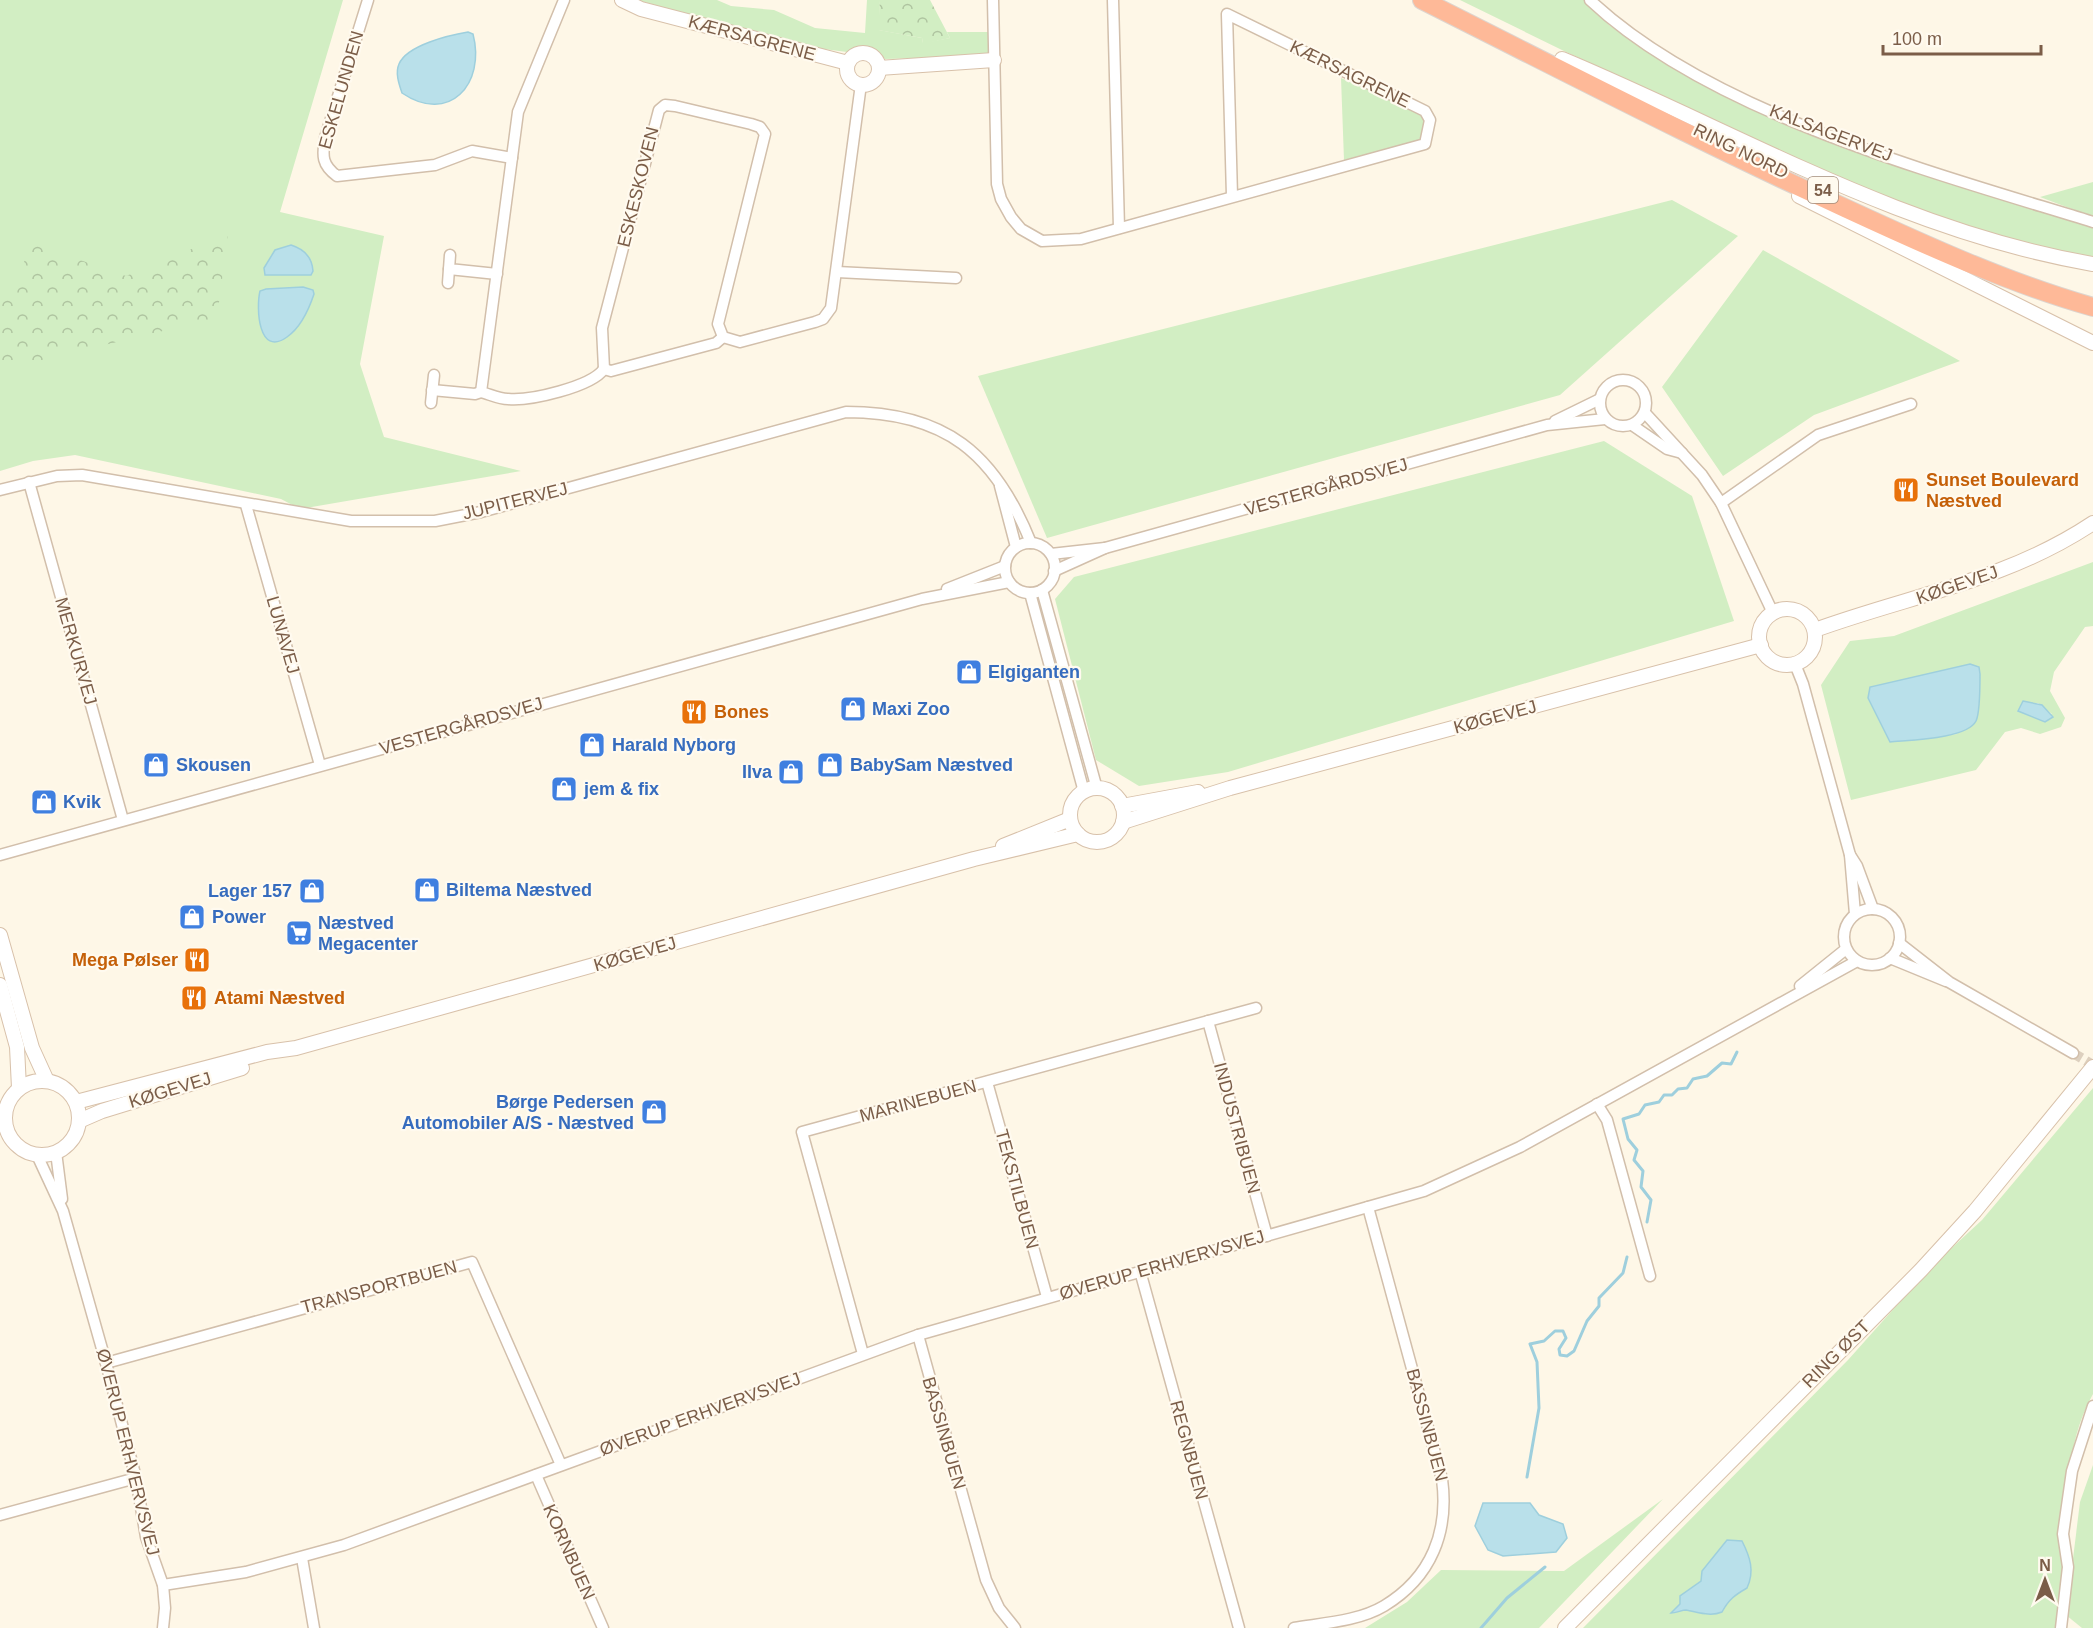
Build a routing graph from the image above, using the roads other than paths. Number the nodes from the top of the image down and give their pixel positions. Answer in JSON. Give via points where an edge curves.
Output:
{"nodes":[{"id":1,"x":368,"y":0,"type":"edge"},
{"id":2,"x":564,"y":0,"type":"edge"},
{"id":3,"x":622,"y":0,"type":"edge"},
{"id":4,"x":993,"y":0,"type":"edge"},
{"id":5,"x":1113,"y":0,"type":"edge"},
{"id":6,"x":1422,"y":0,"type":"edge"},
{"id":7,"x":1445,"y":0,"type":"edge"},
{"id":8,"x":1590,"y":0,"type":"edge"},
{"id":9,"x":1562,"y":59,"type":"junction"},
{"id":10,"x":994,"y":60,"type":"junction"},
{"id":11,"x":848,"y":63,"type":"junction"},
{"id":12,"x":879,"y":68,"type":"junction"},
{"id":13,"x":861,"y":84,"type":"junction"},
{"id":14,"x":512,"y":158,"type":"junction"},
{"id":15,"x":1744,"y":162,"type":"junction"},
{"id":16,"x":1232,"y":196,"type":"junction"},
{"id":17,"x":2093,"y":222,"type":"edge"},
{"id":18,"x":1119,"y":228,"type":"junction"},
{"id":19,"x":450,"y":255,"type":"dead end"},
{"id":20,"x":2093,"y":264,"type":"edge"},
{"id":21,"x":449,"y":269,"type":"junction"},
{"id":22,"x":837,"y":272,"type":"junction"},
{"id":23,"x":497,"y":274,"type":"junction"},
{"id":24,"x":956,"y":278,"type":"dead end"},
{"id":25,"x":448,"y":283,"type":"dead end"},
{"id":26,"x":2093,"y":298,"type":"edge"},
{"id":27,"x":2093,"y":307,"type":"edge"},
{"id":28,"x":723,"y":338,"type":"junction"},
{"id":29,"x":2093,"y":343,"type":"edge"},
{"id":30,"x":604,"y":369,"type":"junction"},
{"id":31,"x":434,"y":375,"type":"dead end"},
{"id":32,"x":432,"y":390,"type":"junction"},
{"id":33,"x":481,"y":392,"type":"junction"},
{"id":34,"x":1600,"y":399,"type":"junction"},
{"id":35,"x":431,"y":403,"type":"dead end"},
{"id":36,"x":1911,"y":404,"type":"dead end"},
{"id":37,"x":1645,"y":412,"type":"junction"},
{"id":38,"x":1605,"y":419,"type":"junction"},
{"id":39,"x":1547,"y":425,"type":"junction"},
{"id":40,"x":1632,"y":425,"type":"junction"},
{"id":41,"x":1682,"y":453,"type":"junction"},
{"id":42,"x":29,"y":482,"type":"junction"},
{"id":43,"x":1000,"y":486,"type":"junction"},
{"id":44,"x":0,"y":490,"type":"edge"},
{"id":45,"x":1721,"y":503,"type":"junction"},
{"id":46,"x":246,"y":505,"type":"junction"},
{"id":47,"x":2093,"y":523,"type":"edge"},
{"id":48,"x":1031,"y":543,"type":"junction"},
{"id":49,"x":1016,"y":547,"type":"junction"},
{"id":50,"x":1105,"y":548,"type":"junction"},
{"id":51,"x":1051,"y":554,"type":"junction"},
{"id":52,"x":1005,"y":566,"type":"junction"},
{"id":53,"x":1054,"y":571,"type":"junction"},
{"id":54,"x":1009,"y":582,"type":"junction"},
{"id":55,"x":1042,"y":590,"type":"junction"},
{"id":56,"x":1030,"y":593,"type":"junction"},
{"id":57,"x":922,"y":599,"type":"junction"},
{"id":58,"x":1773,"y":613,"type":"junction"},
{"id":59,"x":1815,"y":630,"type":"junction"},
{"id":60,"x":1761,"y":645,"type":"junction"},
{"id":61,"x":1795,"y":664,"type":"junction"},
{"id":62,"x":320,"y":765,"type":"junction"},
{"id":63,"x":1230,"y":788,"type":"junction"},
{"id":64,"x":1090,"y":790,"type":"junction"},
{"id":65,"x":1122,"y":806,"type":"junction"},
{"id":66,"x":1070,"y":819,"type":"junction"},
{"id":67,"x":123,"y":820,"type":"junction"},
{"id":68,"x":1123,"y":822,"type":"junction"},
{"id":69,"x":1078,"y":834,"type":"junction"},
{"id":70,"x":0,"y":855,"type":"edge"},
{"id":71,"x":1850,"y":855,"type":"junction"},
{"id":72,"x":974,"y":859,"type":"junction"},
{"id":73,"x":1873,"y":909,"type":"junction"},
{"id":74,"x":1856,"y":914,"type":"junction"},
{"id":75,"x":0,"y":935,"type":"edge"},
{"id":76,"x":1899,"y":943,"type":"junction"},
{"id":77,"x":1846,"y":949,"type":"junction"},
{"id":78,"x":1890,"y":958,"type":"junction"},
{"id":79,"x":1857,"y":961,"type":"junction"},
{"id":80,"x":1949,"y":982,"type":"junction"},
{"id":81,"x":0,"y":986,"type":"edge"},
{"id":82,"x":1779,"y":1003,"type":"junction"},
{"id":83,"x":1256,"y":1008,"type":"dead end"},
{"id":84,"x":1208,"y":1021,"type":"junction"},
{"id":85,"x":296,"y":1048,"type":"junction"},
{"id":86,"x":2073,"y":1053,"type":"tunnel mouth"},
{"id":87,"x":2093,"y":1067,"type":"edge"},
{"id":88,"x":47,"y":1081,"type":"junction"},
{"id":89,"x":987,"y":1082,"type":"junction"},
{"id":90,"x":20,"y":1088,"type":"junction"},
{"id":91,"x":75,"y":1102,"type":"junction"},
{"id":92,"x":1597,"y":1104,"type":"junction"},
{"id":93,"x":79,"y":1121,"type":"junction"},
{"id":94,"x":2,"y":1123,"type":"edge"},
{"id":95,"x":7,"y":1143,"type":"edge"},
{"id":96,"x":56,"y":1152,"type":"junction"},
{"id":97,"x":37,"y":1155,"type":"junction"},
{"id":98,"x":1368,"y":1207,"type":"junction"},
{"id":99,"x":63,"y":1211,"type":"junction"},
{"id":100,"x":1267,"y":1236,"type":"junction"},
{"id":101,"x":1140,"y":1271,"type":"junction"},
{"id":102,"x":1650,"y":1276,"type":"dead end"},
{"id":103,"x":1047,"y":1297,"type":"junction"},
{"id":104,"x":918,"y":1335,"type":"junction"},
{"id":105,"x":863,"y":1354,"type":"junction"},
{"id":106,"x":106,"y":1363,"type":"junction"},
{"id":107,"x":2093,"y":1406,"type":"edge"},
{"id":108,"x":561,"y":1465,"type":"junction"},
{"id":109,"x":536,"y":1475,"type":"junction"},
{"id":110,"x":136,"y":1478,"type":"junction"},
{"id":111,"x":0,"y":1515,"type":"edge"},
{"id":112,"x":302,"y":1558,"type":"junction"},
{"id":113,"x":164,"y":1585,"type":"junction"},
{"id":114,"x":163,"y":1628,"type":"edge"},
{"id":115,"x":314,"y":1628,"type":"edge"},
{"id":116,"x":603,"y":1628,"type":"edge"},
{"id":117,"x":1015,"y":1628,"type":"edge"},
{"id":118,"x":1239,"y":1628,"type":"edge"},
{"id":119,"x":1294,"y":1628,"type":"edge"},
{"id":120,"x":1565,"y":1628,"type":"edge"},
{"id":121,"x":2061,"y":1628,"type":"edge"}],
"edges":[{"from":1,"to":14,"type":"street","name":"ESKELUNDEN","via":[[325,138],[322,156],[327,169],[337,176],[412,168],[435,165],[472,151]]},
{"from":2,"to":14,"type":"street","via":[[518,112]]},
{"from":3,"to":11,"type":"street","name":"KÆRSAGRENE","via":[[641,9]]},
{"from":4,"to":10,"type":"street","name":"KÆRSAGRENE"},
{"from":5,"to":18,"type":"street"},
{"from":6,"to":15,"type":"highway","name":"RING NORD","number":"54"},
{"from":7,"to":9,"type":"highway","number":"54"},
{"from":8,"to":17,"type":"street","name":"KALSAGERVEJ","via":[[1611,20],[1678,65],[1792,119],[1870,150]]},
{"from":9,"to":20,"type":"street","via":[[1899,211],[1985,240]]},
{"from":9,"to":26,"type":"highway","name":"RING NORD","number":"54","via":[[1769,165],[1935,239]]},
{"from":10,"to":12,"type":"street"},
{"from":10,"to":18,"type":"street","name":"KÆRSAGRENE","via":[[997,184],[1011,217],[1042,241],[1080,239]]},
{"from":11,"to":12,"type":"street","via":[[863,53],[872,56]]},
{"from":11,"to":13,"type":"street","via":[[851,79]]},
{"from":12,"to":13,"type":"street","via":[[871,82]]},
{"from":13,"to":22,"type":"street"},
{"from":14,"to":23,"type":"street"},
{"from":15,"to":27,"type":"highway","number":"54","via":[[1911,238]]},
{"from":15,"to":29,"type":"street","via":[[1764,178]]},
{"from":16,"to":16,"type":"street","name":"KÆRSAGRENE","via":[[1425,144],[1430,120],[1425,111],[1227,14]]},
{"from":16,"to":18,"type":"street","name":"KÆRSAGRENE"},
{"from":19,"to":21,"type":"street"},
{"from":21,"to":23,"type":"street"},
{"from":21,"to":25,"type":"street"},
{"from":22,"to":24,"type":"street"},
{"from":22,"to":28,"type":"street","via":[[831,308],[822,319],[740,342]]},
{"from":23,"to":33,"type":"street"},
{"from":28,"to":30,"type":"street","via":[[611,371]]},
{"from":28,"to":30,"type":"street","name":"ESKESKOVEN","via":[[719,317],[765,134],[751,124],[666,105],[656,118],[602,328]]},
{"from":30,"to":33,"type":"street","via":[[591,381],[526,399],[506,399]]},
{"from":31,"to":32,"type":"street"},
{"from":32,"to":33,"type":"street"},
{"from":32,"to":35,"type":"street"},
{"from":34,"to":37,"type":"street","via":[[1615,381],[1630,381],[1645,394]]},
{"from":34,"to":38,"type":"street"},
{"from":34,"to":39,"type":"street","name":"VESTERGÅRDSVEJ"},
{"from":36,"to":45,"type":"street","via":[[1818,435]]},
{"from":37,"to":40,"type":"street"},
{"from":37,"to":41,"type":"street"},
{"from":38,"to":39,"type":"street","name":"VESTERGÅRDSVEJ"},
{"from":38,"to":40,"type":"street","via":[[1618,426]]},
{"from":39,"to":50,"type":"street","name":"VESTERGÅRDSVEJ"},
{"from":40,"to":41,"type":"street","via":[[1667,450]]},
{"from":41,"to":45,"type":"street"},
{"from":42,"to":44,"type":"street","name":"JUPITERVEJ"},
{"from":42,"to":46,"type":"street","name":"JUPITERVEJ","via":[[82,475]]},
{"from":42,"to":67,"type":"street","name":"MERKURVEJ"},
{"from":43,"to":46,"type":"street","name":"JUPITERVEJ","via":[[988,467],[934,426],[875,412],[846,412],[481,512],[435,521],[351,521]]},
{"from":43,"to":48,"type":"street","name":"JUPITERVEJ","via":[[1008,491]]},
{"from":43,"to":49,"type":"street","name":"JUPITERVEJ"},
{"from":45,"to":58,"type":"street"},
{"from":46,"to":62,"type":"street","name":"LUNAVEJ"},
{"from":47,"to":59,"type":"street","name":"KØGEVEJ","via":[[2038,555],[1969,584]]},
{"from":48,"to":49,"type":"street"},
{"from":48,"to":51,"type":"street"},
{"from":49,"to":52,"type":"street"},
{"from":50,"to":51,"type":"street","name":"VESTERGÅRDSVEJ"},
{"from":50,"to":53,"type":"street","name":"VESTERGÅRDSVEJ"},
{"from":51,"to":53,"type":"street"},
{"from":52,"to":54,"type":"street"},
{"from":52,"to":57,"type":"street","name":"VESTERGÅRDSVEJ"},
{"from":53,"to":55,"type":"street"},
{"from":54,"to":56,"type":"street"},
{"from":54,"to":57,"type":"street","name":"VESTERGÅRDSVEJ"},
{"from":55,"to":56,"type":"street"},
{"from":55,"to":64,"type":"street"},
{"from":56,"to":64,"type":"street"},
{"from":57,"to":62,"type":"street","name":"VESTERGÅRDSVEJ"},
{"from":58,"to":59,"type":"street","via":[[1796,610],[1810,620]]},
{"from":58,"to":60,"type":"street","via":[[1761,627]]},
{"from":59,"to":61,"type":"street","via":[[1811,651]]},
{"from":60,"to":61,"type":"street","via":[[1774,661]]},
{"from":60,"to":63,"type":"street","name":"KØGEVEJ"},
{"from":61,"to":71,"type":"street"},
{"from":62,"to":67,"type":"street","name":"VESTERGÅRDSVEJ"},
{"from":63,"to":65,"type":"street","name":"KØGEVEJ"},
{"from":63,"to":68,"type":"street","name":"KØGEVEJ"},
{"from":64,"to":65,"type":"street","via":[[1115,795]]},
{"from":64,"to":66,"type":"street","via":[[1072,806]]},
{"from":65,"to":68,"type":"street"},
{"from":66,"to":69,"type":"street"},
{"from":66,"to":72,"type":"street","name":"KØGEVEJ"},
{"from":67,"to":70,"type":"street","name":"VESTERGÅRDSVEJ"},
{"from":68,"to":69,"type":"street","via":[[1108,840],[1092,842]]},
{"from":69,"to":72,"type":"street","name":"KØGEVEJ"},
{"from":71,"to":73,"type":"street"},
{"from":71,"to":74,"type":"street"},
{"from":72,"to":85,"type":"street","name":"KØGEVEJ"},
{"from":73,"to":74,"type":"street"},
{"from":73,"to":76,"type":"street","via":[[1891,916],[1897,924]]},
{"from":74,"to":77,"type":"street","via":[[1844,933]]},
{"from":75,"to":88,"type":"street","via":[[32,1048]]},
{"from":76,"to":78,"type":"street"},
{"from":76,"to":80,"type":"street"},
{"from":77,"to":79,"type":"street"},
{"from":77,"to":82,"type":"street","name":"ØVERUP ERHVERVSVEJ"},
{"from":78,"to":79,"type":"street","via":[[1874,964]]},
{"from":78,"to":80,"type":"street"},
{"from":79,"to":82,"type":"street","name":"ØVERUP ERHVERVSVEJ"},
{"from":80,"to":86,"type":"street"},
{"from":81,"to":90,"type":"street","via":[[17,1047]]},
{"from":82,"to":92,"type":"street","name":"ØVERUP ERHVERVSVEJ"},
{"from":83,"to":84,"type":"street","name":"MARINEBUEN"},
{"from":84,"to":89,"type":"street","name":"MARINEBUEN"},
{"from":84,"to":100,"type":"street","name":"INDUSTRIBUEN"},
{"from":85,"to":91,"type":"street","name":"KØGEVEJ"},
{"from":85,"to":93,"type":"street","name":"KØGEVEJ"},
{"from":87,"to":120,"type":"street","name":"RING ØST","via":[[2006,1175],[1921,1270]]},
{"from":88,"to":90,"type":"street","via":[[33,1081]]},
{"from":88,"to":91,"type":"street","via":[[61,1086]]},
{"from":89,"to":103,"type":"street","name":"TEKSTILBUEN"},
{"from":89,"to":105,"type":"street","name":"MARINEBUEN","via":[[802,1132]]},
{"from":90,"to":94,"type":"street","via":[[8,1102]]},
{"from":91,"to":93,"type":"street"},
{"from":92,"to":98,"type":"street","name":"ØVERUP ERHVERVSVEJ","via":[[1456,1178]]},
{"from":92,"to":102,"type":"street","via":[[1607,1120]]},
{"from":93,"to":96,"type":"street","via":[[69,1143]]},
{"from":94,"to":95,"type":"street"},
{"from":95,"to":97,"type":"street"},
{"from":96,"to":97,"type":"street"},
{"from":96,"to":99,"type":"street","name":"ØVERUP ERHVERVSVEJ"},
{"from":97,"to":99,"type":"street","name":"ØVERUP ERHVERVSVEJ"},
{"from":98,"to":100,"type":"street","name":"ØVERUP ERHVERVSVEJ"},
{"from":98,"to":119,"type":"street","name":"BASSINBUEN","via":[[1442,1479],[1445,1505],[1441,1536],[1430,1560],[1412,1583],[1384,1606],[1355,1617]]},
{"from":99,"to":106,"type":"street","name":"ØVERUP ERHVERVSVEJ"},
{"from":100,"to":101,"type":"street","name":"ØVERUP ERHVERVSVEJ"},
{"from":101,"to":103,"type":"street","name":"ØVERUP ERHVERVSVEJ"},
{"from":101,"to":118,"type":"street","name":"REGNBUEN"},
{"from":103,"to":104,"type":"street","name":"ØVERUP ERHVERVSVEJ"},
{"from":104,"to":105,"type":"street","name":"ØVERUP ERHVERVSVEJ"},
{"from":104,"to":117,"type":"street","name":"BASSINBUEN","via":[[986,1580],[999,1608]]},
{"from":105,"to":108,"type":"street","name":"ØVERUP ERHVERVSVEJ"},
{"from":106,"to":108,"type":"street","name":"TRANSPORTBUEN","via":[[472,1262]]},
{"from":106,"to":110,"type":"street","name":"ØVERUP ERHVERVSVEJ"},
{"from":107,"to":121,"type":"street","via":[[2072,1471],[2064,1524],[2068,1567]]},
{"from":108,"to":109,"type":"street","name":"ØVERUP ERHVERVSVEJ"},
{"from":109,"to":112,"type":"street","name":"ØVERUP ERHVERVSVEJ"},
{"from":109,"to":116,"type":"street","name":"KORNBUEN"},
{"from":110,"to":111,"type":"street"},
{"from":110,"to":113,"type":"street","name":"ØVERUP ERHVERVSVEJ","via":[[146,1537]]},
{"from":112,"to":113,"type":"street","name":"ØVERUP ERHVERVSVEJ"},
{"from":112,"to":115,"type":"street"},
{"from":113,"to":114,"type":"street"}]}
